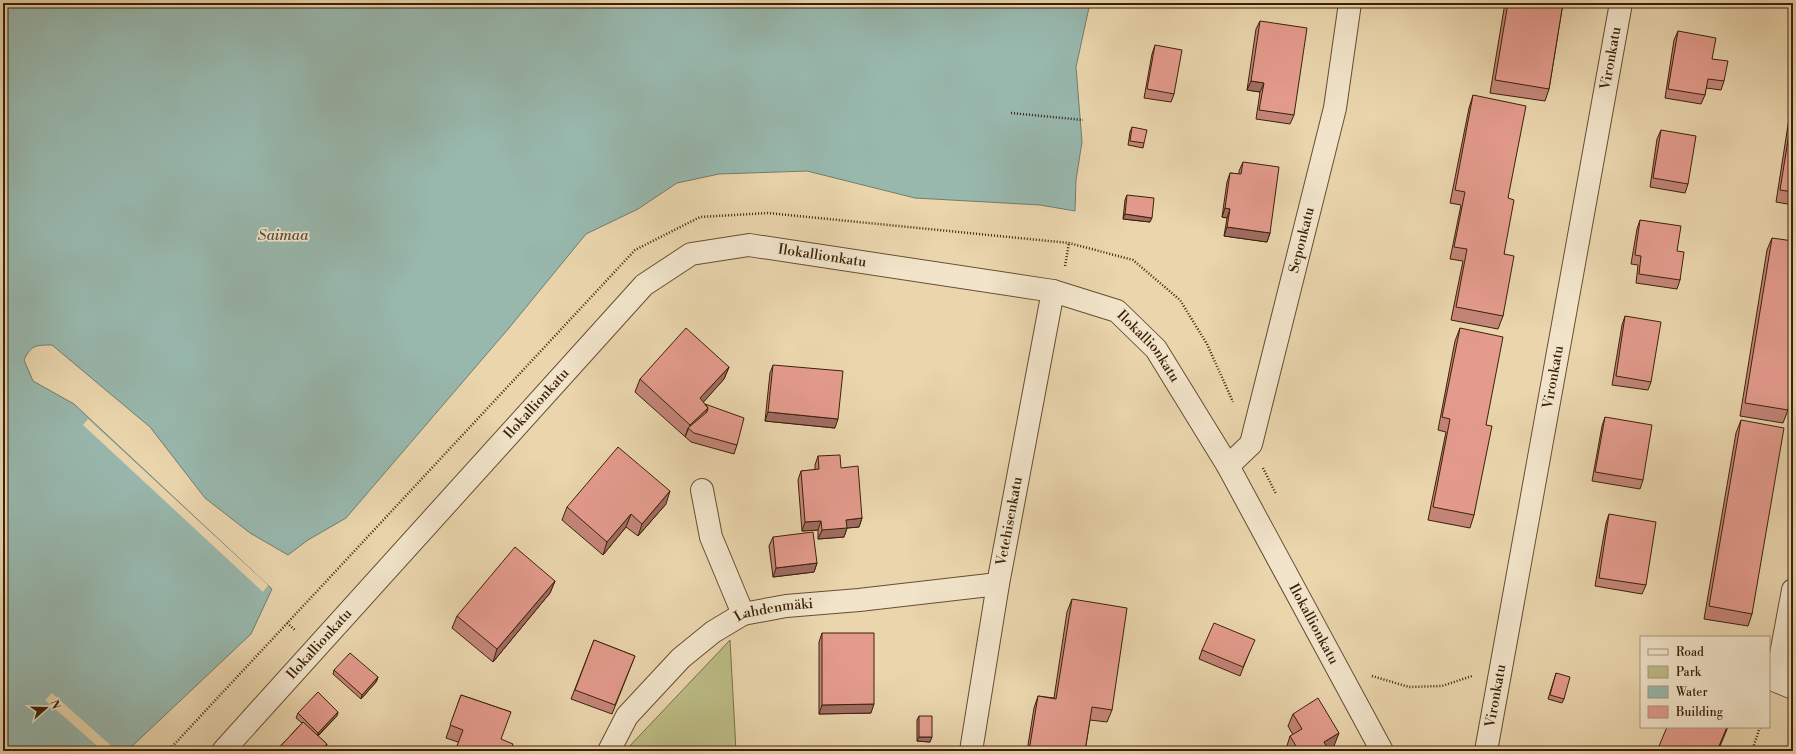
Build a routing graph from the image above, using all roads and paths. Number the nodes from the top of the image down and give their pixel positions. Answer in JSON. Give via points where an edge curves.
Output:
{"nodes":[{"id":1,"x":1350,"y":3,"type":"edge"},
{"id":2,"x":1621,"y":3,"type":"edge"},
{"id":3,"x":1011,"y":113,"type":"dead end"},
{"id":4,"x":1083,"y":120,"type":"dead end"},
{"id":5,"x":1053,"y":291,"type":"junction"},
{"id":6,"x":1251,"y":444,"type":"junction"},
{"id":7,"x":1228,"y":466,"type":"junction"},
{"id":8,"x":702,"y":490,"type":"dead end"},
{"id":9,"x":1279,"y":500,"type":"dead end"},
{"id":10,"x":998,"y":584,"type":"junction"},
{"id":11,"x":1793,"y":590,"type":"edge"},
{"id":12,"x":743,"y":614,"type":"junction"},
{"id":13,"x":1502,"y":665,"type":"junction"},
{"id":14,"x":1366,"y":674,"type":"dead end"},
{"id":15,"x":1784,"y":685,"type":"edge"},
{"id":16,"x":1760,"y":728,"type":"edge"},
{"id":17,"x":168,"y":751,"type":"edge"},
{"id":18,"x":223,"y":751,"type":"edge"},
{"id":19,"x":609,"y":751,"type":"edge"},
{"id":20,"x":971,"y":751,"type":"edge"},
{"id":21,"x":1382,"y":751,"type":"edge"},
{"id":22,"x":1486,"y":751,"type":"edge"},
{"id":23,"x":1752,"y":751,"type":"edge"}],
"edges":[{"from":1,"to":6,"type":"street","name":"Seponkatu","via":[[1335,108]]},
{"from":2,"to":13,"type":"street","name":"Vironkatu"},
{"from":3,"to":4,"type":"path"},
{"from":5,"to":7,"type":"street","name":"Ilokallionkatu","via":[[1117,311],[1156,349]]},
{"from":5,"to":10,"type":"street","name":"Vetehisenkatu"},
{"from":5,"to":18,"type":"street","name":"Ilokallionkatu","via":[[749,245],[691,254],[644,285]]},
{"from":6,"to":7,"type":"street"},
{"from":6,"to":9,"type":"path"},
{"from":6,"to":17,"type":"path","via":[[1207,344],[1180,300],[1133,260],[1069,243],[776,214],[700,217],[635,250]]},
{"from":7,"to":21,"type":"street","name":"Ilokallionkatu"},
{"from":8,"to":12,"type":"street","via":[[711,537]]},
{"from":10,"to":12,"type":"street","name":"Lahdenmäki","via":[[786,606]]},
{"from":10,"to":20,"type":"street","name":"Vetehisenkatu"},
{"from":11,"to":15,"type":"street"},
{"from":12,"to":19,"type":"street","name":"Lahdenmäki","via":[[713,632],[682,658],[627,716]]},
{"from":13,"to":14,"type":"path","via":[[1442,686],[1409,687]]},
{"from":13,"to":22,"type":"street","name":"Vironkatu"},
{"from":16,"to":23,"type":"path"}]}
